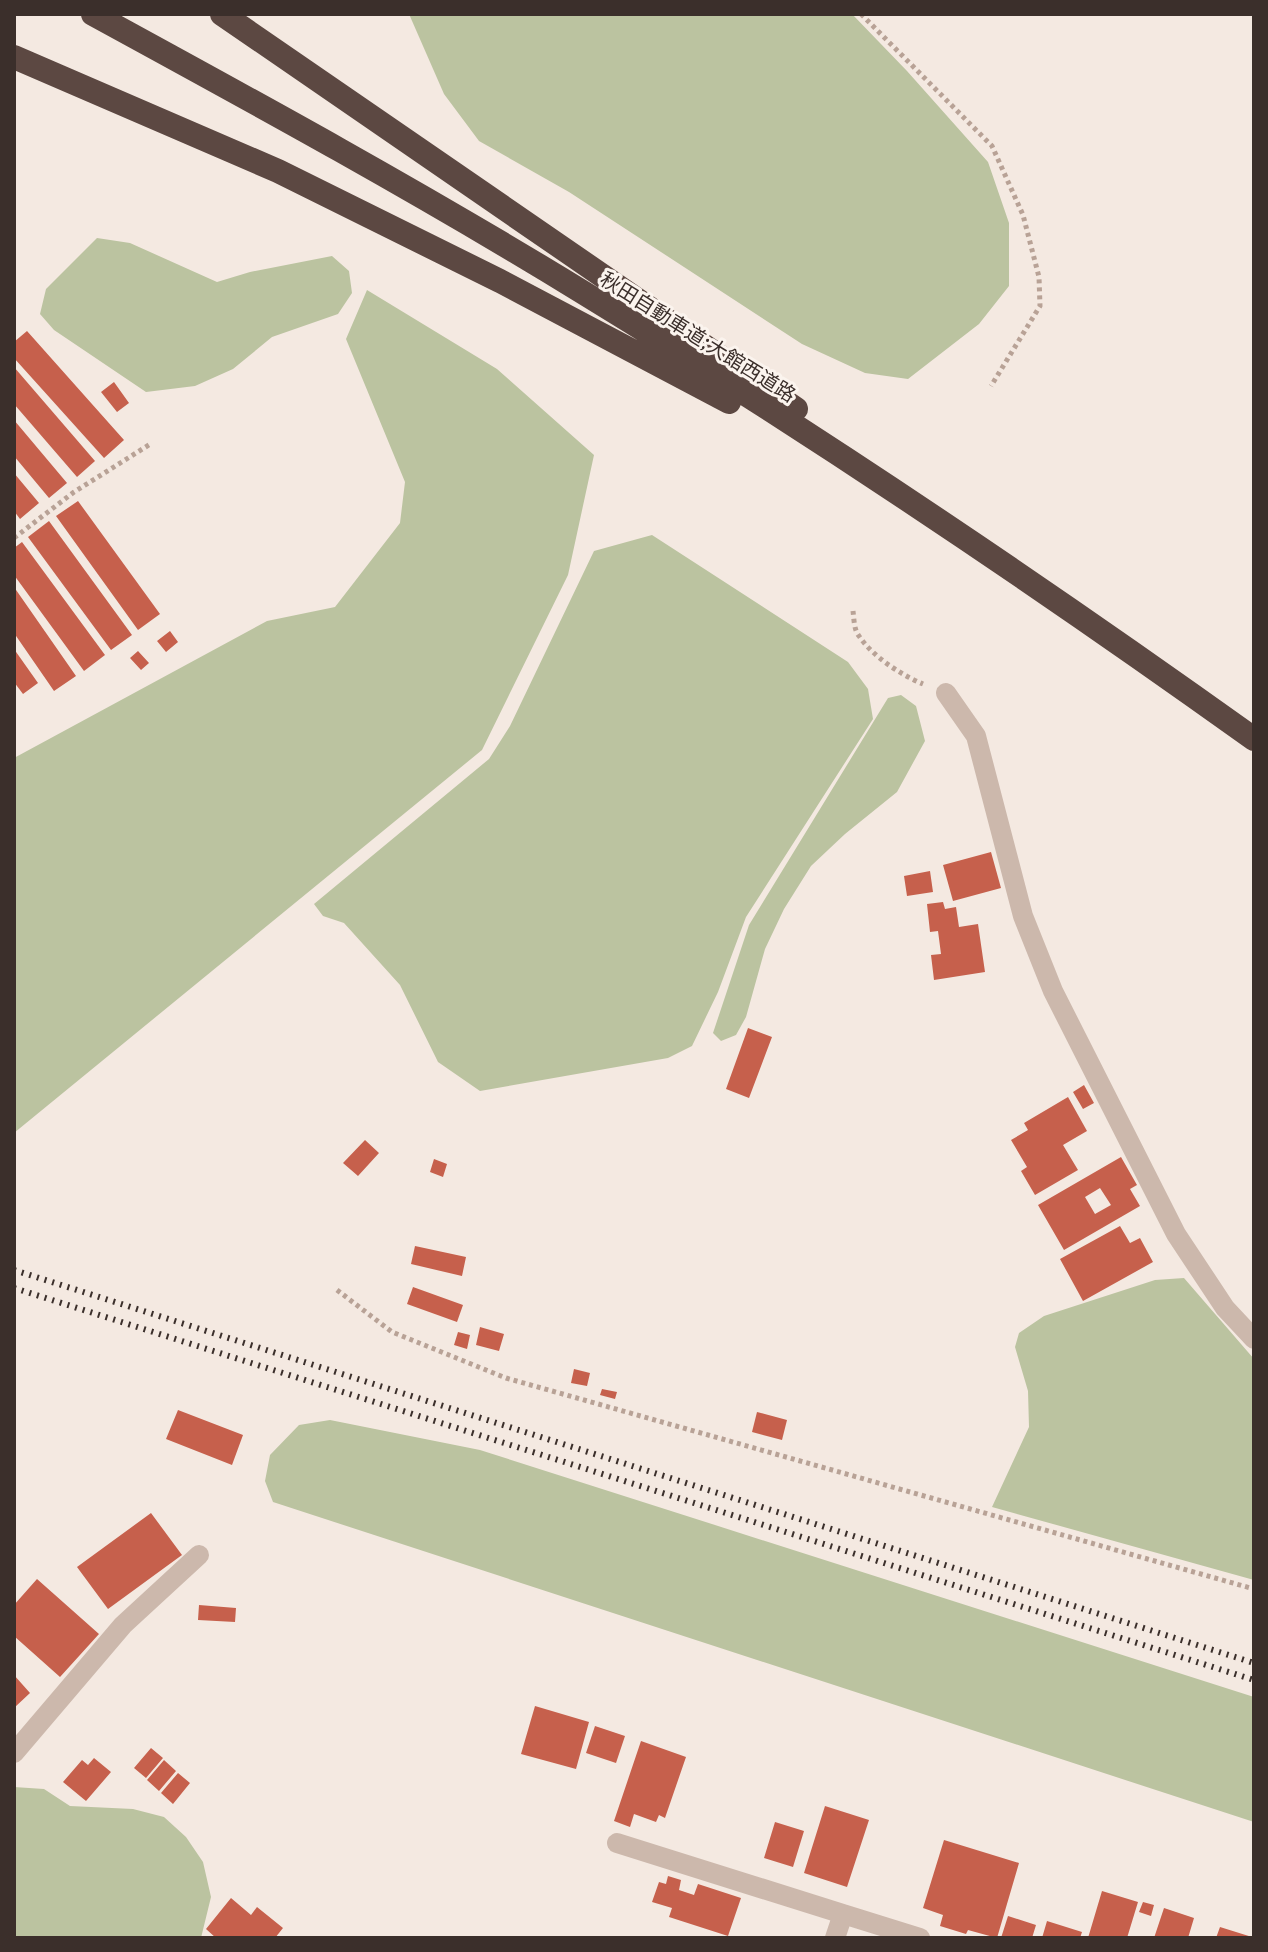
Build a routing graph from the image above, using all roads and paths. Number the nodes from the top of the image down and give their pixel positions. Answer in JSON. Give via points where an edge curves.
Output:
{"nodes":[{"id":1,"x":93,"y":14,"type":"edge"},
{"id":2,"x":222,"y":14,"type":"edge"},
{"id":3,"x":861,"y":14,"type":"edge"},
{"id":4,"x":14,"y":57,"type":"edge"},
{"id":5,"x":991,"y":386,"type":"dead end"},
{"id":6,"x":152,"y":443,"type":"dead end"},
{"id":7,"x":891,"y":487,"type":"junction"},
{"id":8,"x":14,"y":538,"type":"edge"},
{"id":9,"x":853,"y":611,"type":"dead end"},
{"id":10,"x":946,"y":693,"type":"joint"},
{"id":11,"x":1254,"y":739,"type":"edge"},
{"id":12,"x":337,"y":1290,"type":"dead end"},
{"id":13,"x":1254,"y":1339,"type":"edge"},
{"id":14,"x":199,"y":1555,"type":"dead end"},
{"id":15,"x":1254,"y":1589,"type":"edge"},
{"id":16,"x":14,"y":1753,"type":"edge"},
{"id":17,"x":617,"y":1843,"type":"dead end"},
{"id":18,"x":843,"y":1914,"type":"junction"},
{"id":19,"x":835,"y":1938,"type":"edge"},
{"id":20,"x":920,"y":1938,"type":"edge"}],
"edges":[{"from":1,"to":7,"type":"highway","name":"秋田自動車道;大館西道路","via":[[274,112],[582,292]]},
{"from":2,"to":7,"type":"highway","via":[[791,405]]},
{"from":3,"to":5,"type":"path","via":[[992,146],[1023,215],[1039,277],[1040,306]]},
{"from":4,"to":7,"type":"highway","via":[[278,171]]},
{"from":6,"to":8,"type":"path"},
{"from":7,"to":11,"type":"highway","name":"秋田自動車道;大館西道路"},
{"from":9,"to":10,"type":"path","via":[[857,634],[872,651],[910,678]]},
{"from":10,"to":13,"type":"street","via":[[976,736],[1023,916],[1053,991],[1176,1234],[1225,1308]]},
{"from":12,"to":15,"type":"path","via":[[392,1332],[506,1378]]},
{"from":14,"to":16,"type":"street","via":[[123,1625]]},
{"from":17,"to":18,"type":"street"},
{"from":18,"to":19,"type":"street"},
{"from":18,"to":20,"type":"street"}]}
